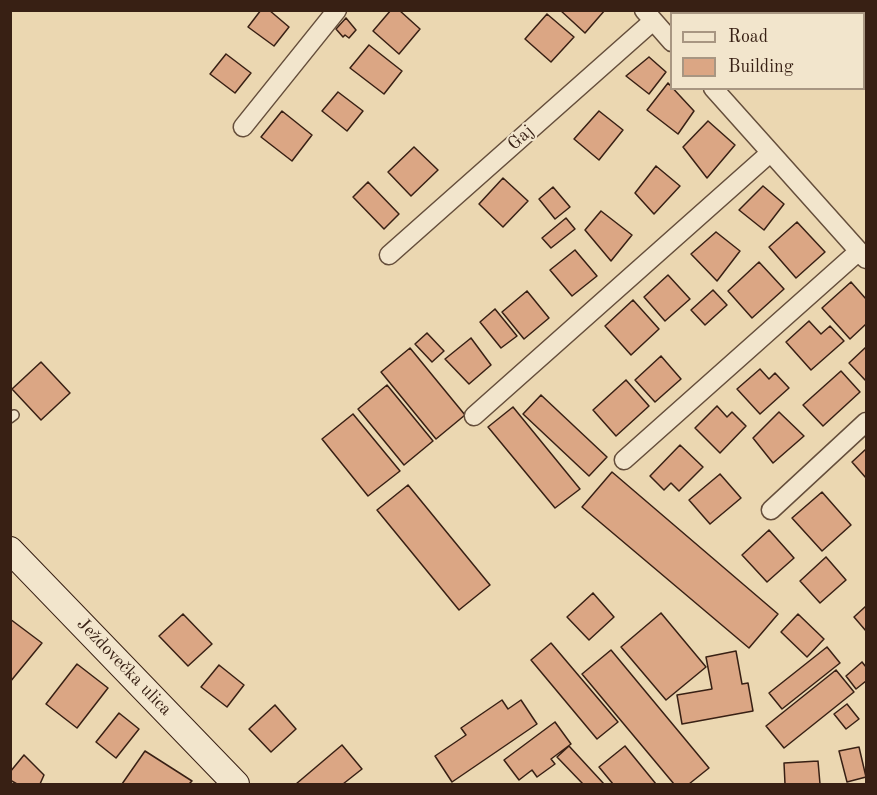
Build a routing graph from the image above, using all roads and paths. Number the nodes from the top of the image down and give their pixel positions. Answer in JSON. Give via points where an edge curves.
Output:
{"nodes":[{"id":1,"x":337,"y":10,"type":"edge"},
{"id":2,"x":649,"y":16,"type":"edge"},
{"id":3,"x":670,"y":40,"type":"edge"},
{"id":4,"x":715,"y":90,"type":"edge"},
{"id":5,"x":243,"y":127,"type":"dead end"},
{"id":6,"x":770,"y":153,"type":"junction"},
{"id":7,"x":389,"y":255,"type":"dead end"},
{"id":8,"x":863,"y":255,"type":"edge"},
{"id":9,"x":474,"y":416,"type":"dead end"},
{"id":10,"x":867,"y":422,"type":"edge"},
{"id":11,"x":624,"y":460,"type":"dead end"},
{"id":12,"x":771,"y":510,"type":"dead end"},
{"id":13,"x":10,"y":550,"type":"edge"},
{"id":14,"x":236,"y":784,"type":"edge"}],
"edges":[{"from":1,"to":5,"type":"street"},
{"from":2,"to":3,"type":"street","name":"Gaj"},
{"from":2,"to":7,"type":"street","name":"Gaj"},
{"from":4,"to":6,"type":"street"},
{"from":6,"to":8,"type":"street"},
{"from":6,"to":9,"type":"street"},
{"from":8,"to":11,"type":"street"},
{"from":10,"to":12,"type":"street"},
{"from":13,"to":14,"type":"main road","name":"Ježdovečka ulica"}]}
